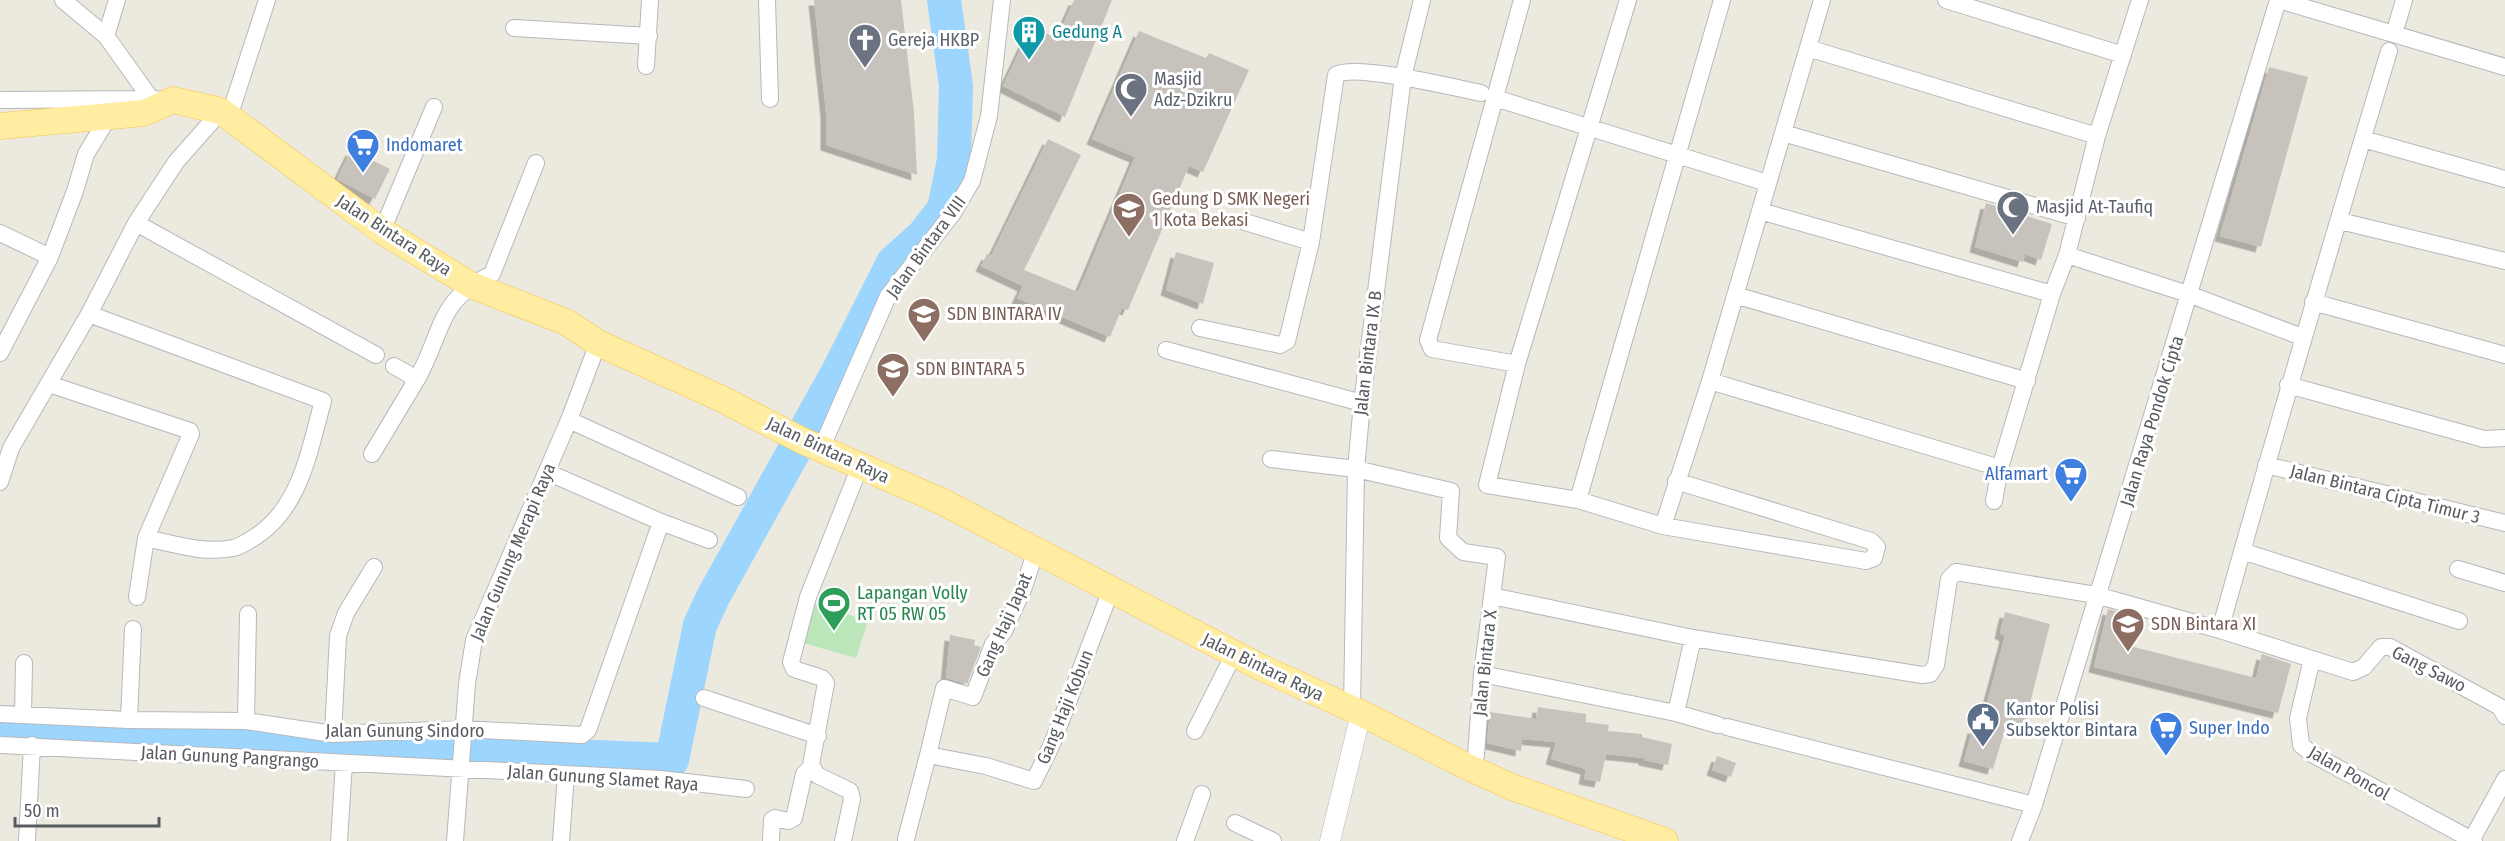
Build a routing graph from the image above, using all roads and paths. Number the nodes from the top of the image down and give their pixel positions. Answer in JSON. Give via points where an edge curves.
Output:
{"nodes":[{"id":1,"x":63,"y":0,"type":"edge"},
{"id":2,"x":117,"y":0,"type":"edge"},
{"id":3,"x":267,"y":0,"type":"edge"},
{"id":4,"x":650,"y":0,"type":"edge"},
{"id":5,"x":767,"y":0,"type":"edge"},
{"id":6,"x":1002,"y":0,"type":"edge"},
{"id":7,"x":1422,"y":0,"type":"edge"},
{"id":8,"x":1522,"y":0,"type":"edge"},
{"id":9,"x":1628,"y":0,"type":"edge"},
{"id":10,"x":1722,"y":0,"type":"edge"},
{"id":11,"x":1822,"y":0,"type":"edge"},
{"id":12,"x":1946,"y":0,"type":"edge"},
{"id":13,"x":2140,"y":0,"type":"edge"},
{"id":14,"x":2279,"y":0,"type":"edge"},
{"id":15,"x":2404,"y":0,"type":"edge"},
{"id":16,"x":2397,"y":24,"type":"dead end"},
{"id":17,"x":514,"y":28,"type":"dead end"},
{"id":18,"x":106,"y":36,"type":"junction"},
{"id":19,"x":649,"y":36,"type":"junction"},
{"id":20,"x":1808,"y":48,"type":"junction"},
{"id":21,"x":2389,"y":51,"type":"dead end"},
{"id":22,"x":2123,"y":55,"type":"junction"},
{"id":23,"x":646,"y":66,"type":"dead end"},
{"id":24,"x":2505,"y":67,"type":"edge"},
{"id":25,"x":1403,"y":77,"type":"junction"},
{"id":26,"x":1488,"y":96,"type":"junction"},
{"id":27,"x":162,"y":99,"type":"junction"},
{"id":28,"x":770,"y":99,"type":"dead end"},
{"id":29,"x":0,"y":100,"type":"edge"},
{"id":30,"x":434,"y":107,"type":"dead end"},
{"id":31,"x":225,"y":114,"type":"junction"},
{"id":32,"x":109,"y":116,"type":"junction"},
{"id":33,"x":0,"y":126,"type":"edge"},
{"id":34,"x":1591,"y":128,"type":"junction"},
{"id":35,"x":1783,"y":133,"type":"junction"},
{"id":36,"x":2097,"y":136,"type":"junction"},
{"id":37,"x":2363,"y":139,"type":"junction"},
{"id":38,"x":1679,"y":156,"type":"junction"},
{"id":39,"x":536,"y":163,"type":"dead end"},
{"id":40,"x":2505,"y":179,"type":"edge"},
{"id":41,"x":1767,"y":183,"type":"junction"},
{"id":42,"x":1760,"y":211,"type":"junction"},
{"id":43,"x":2077,"y":218,"type":"junction"},
{"id":44,"x":2340,"y":221,"type":"junction"},
{"id":45,"x":1245,"y":222,"type":"dead end"},
{"id":46,"x":136,"y":224,"type":"junction"},
{"id":47,"x":382,"y":231,"type":"junction"},
{"id":48,"x":0,"y":233,"type":"edge"},
{"id":49,"x":1311,"y":242,"type":"junction"},
{"id":50,"x":2067,"y":255,"type":"junction"},
{"id":51,"x":50,"y":257,"type":"junction"},
{"id":52,"x":2505,"y":261,"type":"edge"},
{"id":53,"x":471,"y":285,"type":"junction"},
{"id":54,"x":2052,"y":294,"type":"junction"},
{"id":55,"x":1735,"y":295,"type":"junction"},
{"id":56,"x":2191,"y":295,"type":"junction"},
{"id":57,"x":2313,"y":302,"type":"junction"},
{"id":58,"x":89,"y":314,"type":"junction"},
{"id":59,"x":1200,"y":328,"type":"dead end"},
{"id":60,"x":2302,"y":337,"type":"junction"},
{"id":61,"x":598,"y":343,"type":"junction"},
{"id":62,"x":1166,"y":350,"type":"dead end"},
{"id":63,"x":0,"y":353,"type":"edge"},
{"id":64,"x":2505,"y":355,"type":"edge"},
{"id":65,"x":376,"y":356,"type":"dead end"},
{"id":66,"x":1517,"y":364,"type":"junction"},
{"id":67,"x":394,"y":366,"type":"dead end"},
{"id":68,"x":417,"y":379,"type":"junction"},
{"id":69,"x":1710,"y":381,"type":"junction"},
{"id":70,"x":2027,"y":381,"type":"junction"},
{"id":71,"x":49,"y":384,"type":"junction"},
{"id":72,"x":2289,"y":385,"type":"junction"},
{"id":73,"x":1362,"y":403,"type":"junction"},
{"id":74,"x":569,"y":420,"type":"junction"},
{"id":75,"x":2505,"y":438,"type":"edge"},
{"id":76,"x":812,"y":445,"type":"junction"},
{"id":77,"x":5,"y":446,"type":"edge"},
{"id":78,"x":372,"y":454,"type":"dead end"},
{"id":79,"x":1271,"y":459,"type":"dead end"},
{"id":80,"x":2266,"y":465,"type":"junction"},
{"id":81,"x":860,"y":466,"type":"junction"},
{"id":82,"x":2000,"y":468,"type":"junction"},
{"id":83,"x":1356,"y":469,"type":"junction"},
{"id":84,"x":547,"y":472,"type":"junction"},
{"id":85,"x":1677,"y":481,"type":"junction"},
{"id":86,"x":0,"y":482,"type":"edge"},
{"id":87,"x":738,"y":497,"type":"dead end"},
{"id":88,"x":1578,"y":500,"type":"junction"},
{"id":89,"x":1994,"y":501,"type":"dead end"},
{"id":90,"x":662,"y":522,"type":"junction"},
{"id":91,"x":2505,"y":523,"type":"edge"},
{"id":92,"x":1663,"y":526,"type":"junction"},
{"id":93,"x":146,"y":538,"type":"junction"},
{"id":94,"x":709,"y":540,"type":"dead end"},
{"id":95,"x":2242,"y":551,"type":"junction"},
{"id":96,"x":1035,"y":552,"type":"junction"},
{"id":97,"x":374,"y":567,"type":"dead end"},
{"id":98,"x":2458,"y":569,"type":"dead end"},
{"id":99,"x":2505,"y":584,"type":"edge"},
{"id":100,"x":1111,"y":590,"type":"junction"},
{"id":101,"x":1492,"y":596,"type":"junction"},
{"id":102,"x":2097,"y":596,"type":"junction"},
{"id":103,"x":137,"y":597,"type":"dead end"},
{"id":104,"x":248,"y":614,"type":"dead end"},
{"id":105,"x":2459,"y":621,"type":"dead end"},
{"id":106,"x":133,"y":629,"type":"dead end"},
{"id":107,"x":2220,"y":630,"type":"junction"},
{"id":108,"x":1693,"y":638,"type":"junction"},
{"id":109,"x":1234,"y":654,"type":"junction"},
{"id":110,"x":2312,"y":659,"type":"junction"},
{"id":111,"x":24,"y":663,"type":"dead end"},
{"id":112,"x":1482,"y":674,"type":"junction"},
{"id":113,"x":704,"y":698,"type":"dead end"},
{"id":114,"x":1357,"y":711,"type":"junction"},
{"id":115,"x":1677,"y":713,"type":"junction"},
{"id":116,"x":0,"y":714,"type":"edge"},
{"id":117,"x":23,"y":715,"type":"junction"},
{"id":118,"x":2505,"y":716,"type":"edge"},
{"id":119,"x":129,"y":720,"type":"junction"},
{"id":120,"x":246,"y":721,"type":"junction"},
{"id":121,"x":1195,"y":731,"type":"dead end"},
{"id":122,"x":462,"y":732,"type":"junction"},
{"id":123,"x":333,"y":734,"type":"junction"},
{"id":124,"x":818,"y":736,"type":"junction"},
{"id":125,"x":32,"y":745,"type":"junction"},
{"id":126,"x":0,"y":746,"type":"edge"},
{"id":127,"x":929,"y":751,"type":"junction"},
{"id":128,"x":344,"y":763,"type":"junction"},
{"id":129,"x":460,"y":765,"type":"junction"},
{"id":130,"x":812,"y":766,"type":"junction"},
{"id":131,"x":1472,"y":769,"type":"junction"},
{"id":132,"x":566,"y":775,"type":"junction"},
{"id":133,"x":2505,"y":779,"type":"edge"},
{"id":134,"x":746,"y":789,"type":"dead end"},
{"id":135,"x":1202,"y":794,"type":"dead end"},
{"id":136,"x":2034,"y":805,"type":"junction"},
{"id":137,"x":1235,"y":823,"type":"dead end"},
{"id":138,"x":908,"y":840,"type":"edge"},
{"id":139,"x":27,"y":841,"type":"edge"},
{"id":140,"x":339,"y":841,"type":"edge"},
{"id":141,"x":454,"y":841,"type":"edge"},
{"id":142,"x":561,"y":841,"type":"edge"},
{"id":143,"x":771,"y":841,"type":"edge"},
{"id":144,"x":843,"y":841,"type":"edge"},
{"id":145,"x":1185,"y":841,"type":"edge"},
{"id":146,"x":1273,"y":841,"type":"edge"},
{"id":147,"x":1330,"y":841,"type":"edge"},
{"id":148,"x":1665,"y":841,"type":"edge"},
{"id":149,"x":2020,"y":841,"type":"edge"},
{"id":150,"x":2472,"y":841,"type":"edge"}],
"edges":[{"from":1,"to":18,"type":"street"},
{"from":2,"to":18,"type":"street"},
{"from":3,"to":31,"type":"street"},
{"from":4,"to":19,"type":"street"},
{"from":5,"to":28,"type":"street"},
{"from":6,"to":76,"type":"street","name":"Jalan Bintara VIII","via":[[988,116],[972,181],[953,213],[888,296]]},
{"from":7,"to":25,"type":"street","name":"Jalan Bintara IX B"},
{"from":8,"to":26,"type":"street"},
{"from":9,"to":34,"type":"street"},
{"from":10,"to":38,"type":"street"},
{"from":11,"to":20,"type":"street"},
{"from":12,"to":22,"type":"street"},
{"from":13,"to":22,"type":"street"},
{"from":14,"to":24,"type":"street"},
{"from":14,"to":56,"type":"street","name":"Jalan Raya Pondok Cipta"},
{"from":15,"to":16,"type":"street"},
{"from":17,"to":19,"type":"street"},
{"from":18,"to":27,"type":"street"},
{"from":19,"to":23,"type":"street"},
{"from":20,"to":35,"type":"street"},
{"from":20,"to":36,"type":"street"},
{"from":21,"to":37,"type":"street"},
{"from":22,"to":36,"type":"street"},
{"from":25,"to":26,"type":"street"},
{"from":25,"to":49,"type":"street","via":[[1340,72],[1333,78]]},
{"from":25,"to":73,"type":"street","name":"Jalan Bintara IX B"},
{"from":26,"to":34,"type":"street"},
{"from":26,"to":66,"type":"street","via":[[1428,346]]},
{"from":27,"to":29,"type":"street"},
{"from":27,"to":31,"type":"main road","name":"Jalan Bintara Raya"},
{"from":27,"to":32,"type":"main road","via":[[144,113]]},
{"from":30,"to":47,"type":"street"},
{"from":31,"to":46,"type":"street","via":[[176,162]]},
{"from":31,"to":47,"type":"main road","name":"Jalan Bintara Raya"},
{"from":32,"to":33,"type":"main road"},
{"from":32,"to":51,"type":"street","via":[[86,154]]},
{"from":34,"to":38,"type":"street"},
{"from":34,"to":66,"type":"street"},
{"from":35,"to":41,"type":"street"},
{"from":35,"to":43,"type":"street"},
{"from":36,"to":43,"type":"street"},
{"from":37,"to":40,"type":"street"},
{"from":37,"to":44,"type":"street"},
{"from":38,"to":41,"type":"street"},
{"from":38,"to":88,"type":"street"},
{"from":39,"to":53,"type":"street","via":[[492,274]]},
{"from":41,"to":42,"type":"street"},
{"from":42,"to":54,"type":"street"},
{"from":42,"to":55,"type":"street"},
{"from":43,"to":50,"type":"street"},
{"from":44,"to":52,"type":"street"},
{"from":44,"to":57,"type":"street"},
{"from":45,"to":49,"type":"street"},
{"from":46,"to":58,"type":"street"},
{"from":46,"to":65,"type":"street"},
{"from":47,"to":53,"type":"main road","name":"Jalan Bintara Raya"},
{"from":48,"to":51,"type":"street"},
{"from":49,"to":59,"type":"street","via":[[1293,322],[1284,344]]},
{"from":50,"to":54,"type":"street"},
{"from":50,"to":56,"type":"street"},
{"from":51,"to":63,"type":"street"},
{"from":53,"to":61,"type":"main road","name":"Jalan Bintara Raya","via":[[566,322]]},
{"from":53,"to":68,"type":"street","via":[[450,305]]},
{"from":54,"to":70,"type":"street"},
{"from":55,"to":69,"type":"street"},
{"from":55,"to":70,"type":"street"},
{"from":56,"to":60,"type":"street"},
{"from":56,"to":102,"type":"street","name":"Jalan Raya Pondok Cipta"},
{"from":57,"to":60,"type":"street"},
{"from":57,"to":64,"type":"street"},
{"from":58,"to":71,"type":"street"},
{"from":58,"to":93,"type":"street","via":[[323,401],[301,481],[278,519],[257,536],[235,548],[198,549]]},
{"from":60,"to":72,"type":"street"},
{"from":61,"to":74,"type":"street","name":"Jalan Gunung Merapi Raya"},
{"from":61,"to":76,"type":"main road","name":"Jalan Bintara Raya"},
{"from":62,"to":73,"type":"street"},
{"from":66,"to":88,"type":"street","via":[[1487,485]]},
{"from":67,"to":68,"type":"street"},
{"from":68,"to":78,"type":"street"},
{"from":69,"to":82,"type":"street"},
{"from":69,"to":85,"type":"street"},
{"from":70,"to":82,"type":"street"},
{"from":71,"to":77,"type":"street"},
{"from":71,"to":93,"type":"street","via":[[190,431],[190,442]]},
{"from":72,"to":75,"type":"street","via":[[2484,439]]},
{"from":72,"to":80,"type":"street"},
{"from":73,"to":83,"type":"street","name":"Jalan Bintara IX B"},
{"from":74,"to":84,"type":"street","name":"Jalan Gunung Merapi Raya"},
{"from":74,"to":87,"type":"street"},
{"from":76,"to":81,"type":"main road","name":"Jalan Bintara Raya"},
{"from":77,"to":86,"type":"street"},
{"from":79,"to":83,"type":"street"},
{"from":80,"to":91,"type":"street","name":"Jalan Bintara Cipta Timur 3"},
{"from":80,"to":95,"type":"street"},
{"from":81,"to":96,"type":"main road","name":"Jalan Bintara Raya","via":[[943,502]]},
{"from":81,"to":124,"type":"street","via":[[808,597],[791,662],[794,669],[826,683]]},
{"from":82,"to":89,"type":"street"},
{"from":83,"to":101,"type":"street","name":"Jalan Bintara X","via":[[1451,491],[1448,538],[1463,552],[1497,557]]},
{"from":83,"to":114,"type":"street","name":"Jalan Bintara IX B"},
{"from":84,"to":90,"type":"street"},
{"from":84,"to":122,"type":"street","name":"Jalan Gunung Merapi Raya","via":[[474,640]]},
{"from":85,"to":92,"type":"street"},
{"from":85,"to":92,"type":"street","via":[[1871,541],[1877,547],[1874,558],[1866,561]]},
{"from":88,"to":92,"type":"street"},
{"from":90,"to":94,"type":"street"},
{"from":90,"to":122,"type":"street","name":"Jalan Gunung Sindoro","via":[[586,733]]},
{"from":93,"to":103,"type":"street"},
{"from":95,"to":105,"type":"street"},
{"from":95,"to":107,"type":"street"},
{"from":96,"to":100,"type":"main road","name":"Jalan Bintara Raya"},
{"from":96,"to":127,"type":"street","name":"Gang Haji Japat","via":[[1024,587],[1004,631],[993,644],[973,697],[944,688]]},
{"from":97,"to":123,"type":"street","via":[[346,613],[338,636]]},
{"from":98,"to":99,"type":"street"},
{"from":100,"to":109,"type":"main road","name":"Jalan Bintara Raya"},
{"from":100,"to":127,"type":"street","name":"Gang Haji Kobun","via":[[1034,782]]},
{"from":101,"to":108,"type":"street"},
{"from":101,"to":112,"type":"street","name":"Jalan Bintara X"},
{"from":102,"to":107,"type":"street"},
{"from":102,"to":108,"type":"street","via":[[1956,572],[1949,579],[1936,665],[1926,675]]},
{"from":102,"to":136,"type":"street","name":"Jalan Raya Pondok Cipta"},
{"from":104,"to":120,"type":"street"},
{"from":106,"to":119,"type":"street"},
{"from":107,"to":110,"type":"street"},
{"from":108,"to":115,"type":"street"},
{"from":109,"to":114,"type":"main road","name":"Jalan Bintara Raya"},
{"from":109,"to":121,"type":"street"},
{"from":110,"to":118,"type":"street","name":"Gang Sawo","via":[[2353,672],[2364,667],[2381,647],[2390,647],[2500,706]]},
{"from":110,"to":150,"type":"street","name":"Jalan Poncol","via":[[2298,718],[2301,745]]},
{"from":111,"to":117,"type":"street"},
{"from":112,"to":115,"type":"street"},
{"from":112,"to":131,"type":"street","name":"Jalan Bintara X"},
{"from":113,"to":124,"type":"street"},
{"from":114,"to":131,"type":"main road","name":"Jalan Bintara Raya"},
{"from":114,"to":147,"type":"street"},
{"from":115,"to":136,"type":"street"},
{"from":116,"to":117,"type":"street","name":"Jalan Gunung Sindoro"},
{"from":117,"to":119,"type":"street","name":"Jalan Gunung Sindoro"},
{"from":119,"to":120,"type":"street","name":"Jalan Gunung Sindoro"},
{"from":120,"to":123,"type":"street","name":"Jalan Gunung Sindoro"},
{"from":122,"to":123,"type":"street","name":"Jalan Gunung Sindoro"},
{"from":122,"to":129,"type":"street","name":"Jalan Gunung Merapi Raya"},
{"from":124,"to":130,"type":"street"},
{"from":125,"to":126,"type":"street","name":"Jalan Gunung Pangrango"},
{"from":125,"to":128,"type":"street","name":"Jalan Gunung Pangrango"},
{"from":125,"to":139,"type":"street"},
{"from":127,"to":138,"type":"street"},
{"from":128,"to":129,"type":"street","name":"Jalan Gunung Pangrango"},
{"from":128,"to":140,"type":"street"},
{"from":129,"to":132,"type":"street","name":"Jalan Gunung Slamet Raya"},
{"from":129,"to":141,"type":"street","name":"Jalan Gunung Merapi Raya"},
{"from":130,"to":143,"type":"street","via":[[804,774],[794,818],[772,820]]},
{"from":130,"to":144,"type":"street","via":[[817,775],[850,791],[852,799]]},
{"from":131,"to":148,"type":"main road","name":"Jalan Bintara Raya"},
{"from":132,"to":134,"type":"street","name":"Jalan Gunung Slamet Raya","via":[[681,780]]},
{"from":132,"to":142,"type":"street"},
{"from":133,"to":150,"type":"street"},
{"from":135,"to":145,"type":"street"},
{"from":136,"to":149,"type":"street","name":"Jalan Raya Pondok Cipta"},
{"from":137,"to":146,"type":"street"}]}
